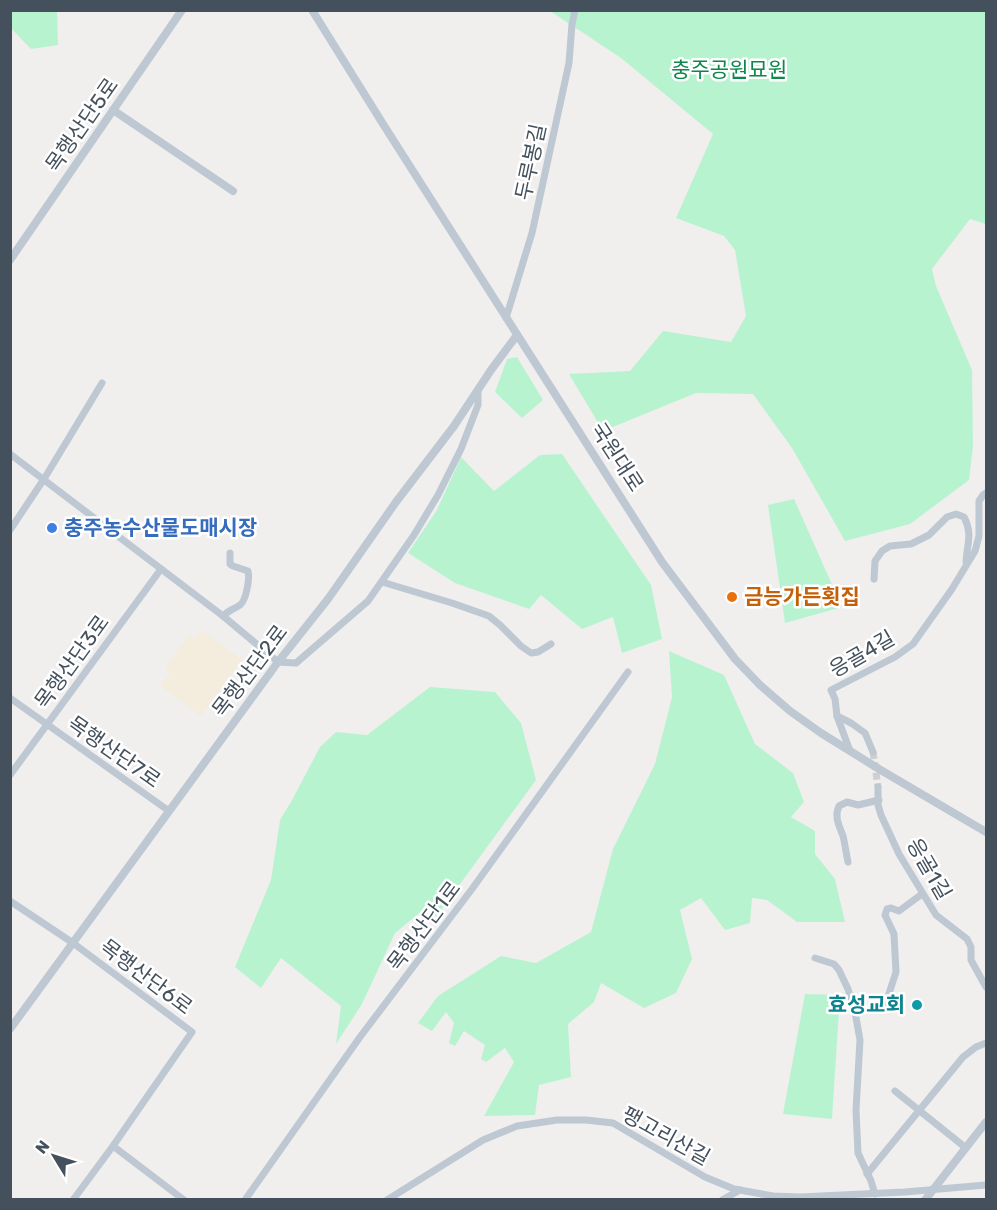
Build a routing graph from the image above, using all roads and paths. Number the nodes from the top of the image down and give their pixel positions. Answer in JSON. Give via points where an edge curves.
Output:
{"nodes":[{"id":1,"x":182,"y":10,"type":"edge"},
{"id":2,"x":312,"y":10,"type":"edge"},
{"id":3,"x":575,"y":10,"type":"edge"},
{"id":4,"x":113,"y":110,"type":"junction"},
{"id":5,"x":233,"y":191,"type":"dead end"},
{"id":6,"x":10,"y":260,"type":"edge"},
{"id":7,"x":506,"y":318,"type":"junction"},
{"id":8,"x":517,"y":335,"type":"junction"},
{"id":9,"x":102,"y":383,"type":"dead end"},
{"id":10,"x":478,"y":388,"type":"junction"},
{"id":11,"x":10,"y":454,"type":"edge"},
{"id":12,"x":44,"y":478,"type":"junction"},
{"id":13,"x":987,"y":493,"type":"edge"},
{"id":14,"x":10,"y":530,"type":"edge"},
{"id":15,"x":230,"y":553,"type":"dead end"},
{"id":16,"x":966,"y":565,"type":"junction"},
{"id":17,"x":161,"y":569,"type":"junction"},
{"id":18,"x":874,"y":579,"type":"dead end"},
{"id":19,"x":382,"y":582,"type":"junction"},
{"id":20,"x":223,"y":616,"type":"junction"},
{"id":21,"x":551,"y":644,"type":"dead end"},
{"id":22,"x":278,"y":662,"type":"junction"},
{"id":23,"x":628,"y":672,"type":"dead end"},
{"id":24,"x":10,"y":698,"type":"edge"},
{"id":25,"x":837,"y":716,"type":"junction"},
{"id":26,"x":46,"y":725,"type":"junction"},
{"id":27,"x":850,"y":751,"type":"junction"},
{"id":28,"x":873,"y":752,"type":"tunnel mouth"},
{"id":29,"x":10,"y":775,"type":"edge"},
{"id":30,"x":878,"y":787,"type":"tunnel mouth"},
{"id":31,"x":879,"y":800,"type":"junction"},
{"id":32,"x":169,"y":811,"type":"junction"},
{"id":33,"x":987,"y":832,"type":"edge"},
{"id":34,"x":848,"y":862,"type":"dead end"},
{"id":35,"x":922,"y":894,"type":"junction"},
{"id":36,"x":10,"y":901,"type":"edge"},
{"id":37,"x":73,"y":943,"type":"junction"},
{"id":38,"x":815,"y":958,"type":"dead end"},
{"id":39,"x":987,"y":987,"type":"edge"},
{"id":40,"x":884,"y":1009,"type":"dead end"},
{"id":41,"x":10,"y":1029,"type":"edge"},
{"id":42,"x":987,"y":1043,"type":"edge"},
{"id":43,"x":895,"y":1091,"type":"dead end"},
{"id":44,"x":920,"y":1110,"type":"junction"},
{"id":45,"x":987,"y":1122,"type":"edge"},
{"id":46,"x":113,"y":1146,"type":"junction"},
{"id":47,"x":966,"y":1148,"type":"junction"},
{"id":48,"x":867,"y":1174,"type":"junction"},
{"id":49,"x":987,"y":1185,"type":"edge"},
{"id":50,"x":740,"y":1190,"type":"junction"},
{"id":51,"x":932,"y":1190,"type":"junction"},
{"id":52,"x":875,"y":1194,"type":"junction"},
{"id":53,"x":73,"y":1200,"type":"edge"},
{"id":54,"x":184,"y":1200,"type":"edge"},
{"id":55,"x":245,"y":1200,"type":"edge"},
{"id":56,"x":387,"y":1200,"type":"edge"},
{"id":57,"x":722,"y":1200,"type":"edge"},
{"id":58,"x":924,"y":1200,"type":"edge"}],
"edges":[{"from":1,"to":4,"type":"street","name":"목행산단5로"},
{"from":2,"to":7,"type":"street","name":"국원대로"},
{"from":3,"to":7,"type":"street","name":"두루봉길","via":[[569,63],[532,233]]},
{"from":4,"to":5,"type":"street"},
{"from":4,"to":6,"type":"street","name":"목행산단5로"},
{"from":7,"to":8,"type":"street","name":"국원대로"},
{"from":8,"to":10,"type":"street","name":"목행산단2로"},
{"from":8,"to":27,"type":"street","name":"국원대로","via":[[662,562],[735,659],[790,711]]},
{"from":9,"to":12,"type":"street"},
{"from":10,"to":19,"type":"street","via":[[478,405],[461,449],[438,495]]},
{"from":10,"to":22,"type":"street","name":"목행산단2로","via":[[328,599]]},
{"from":11,"to":12,"type":"street"},
{"from":12,"to":14,"type":"street"},
{"from":12,"to":17,"type":"street"},
{"from":13,"to":16,"type":"street","name":"응골4길","via":[[979,501],[979,536]]},
{"from":15,"to":20,"type":"street","via":[[230,564],[248,571],[250,576],[243,602]]},
{"from":16,"to":18,"type":"street","name":"응골4길","via":[[968,525],[964,517],[956,514],[947,517],[929,535],[882,551],[875,561]]},
{"from":16,"to":25,"type":"street","name":"응골4길","via":[[913,644],[831,690]]},
{"from":17,"to":20,"type":"street"},
{"from":17,"to":26,"type":"street","name":"목행산단3로"},
{"from":19,"to":21,"type":"street","via":[[489,616],[531,653]]},
{"from":19,"to":22,"type":"street","via":[[368,601],[296,663]]},
{"from":20,"to":22,"type":"street"},
{"from":22,"to":32,"type":"street","name":"목행산단2로"},
{"from":23,"to":55,"type":"street","name":"목행산단1로"},
{"from":24,"to":26,"type":"street","name":"목행산단7로"},
{"from":25,"to":27,"type":"street","name":"응골4길"},
{"from":25,"to":28,"type":"street","via":[[865,733]]},
{"from":26,"to":29,"type":"street","name":"목행산단3로"},
{"from":26,"to":32,"type":"street","name":"목행산단7로"},
{"from":27,"to":33,"type":"street","name":"국원대로"},
{"from":30,"to":31,"type":"street","name":"응골1길"},
{"from":31,"to":34,"type":"street","via":[[839,806],[837,820]]},
{"from":31,"to":35,"type":"street","name":"응골1길","via":[[881,815]]},
{"from":32,"to":37,"type":"street","name":"목행산단2로"},
{"from":35,"to":39,"type":"street","name":"응골1길","via":[[936,915],[967,939],[971,960]]},
{"from":35,"to":40,"type":"street","via":[[899,910],[887,909],[885,915],[894,934],[896,972]]},
{"from":36,"to":37,"type":"street","name":"목행산단6로"},
{"from":37,"to":41,"type":"street","name":"목행산단2로"},
{"from":37,"to":46,"type":"street","name":"목행산단6로","via":[[192,1032]]},
{"from":38,"to":48,"type":"street","via":[[834,964],[839,970],[855,1012],[861,1040],[856,1110],[858,1153]]},
{"from":42,"to":44,"type":"street","via":[[963,1057]]},
{"from":43,"to":44,"type":"street"},
{"from":44,"to":47,"type":"street"},
{"from":44,"to":48,"type":"street"},
{"from":45,"to":47,"type":"street"},
{"from":46,"to":53,"type":"street"},
{"from":46,"to":54,"type":"street"},
{"from":47,"to":51,"type":"street"},
{"from":48,"to":52,"type":"street"},
{"from":49,"to":51,"type":"street","name":"팽고리산길"},
{"from":50,"to":52,"type":"street","name":"팽고리산길","via":[[800,1197]]},
{"from":50,"to":56,"type":"street","name":"팽고리산길","via":[[705,1177],[613,1123],[557,1120],[517,1126],[483,1140]]},
{"from":50,"to":57,"type":"street"},
{"from":51,"to":52,"type":"street","name":"팽고리산길"},
{"from":51,"to":58,"type":"street"}]}
